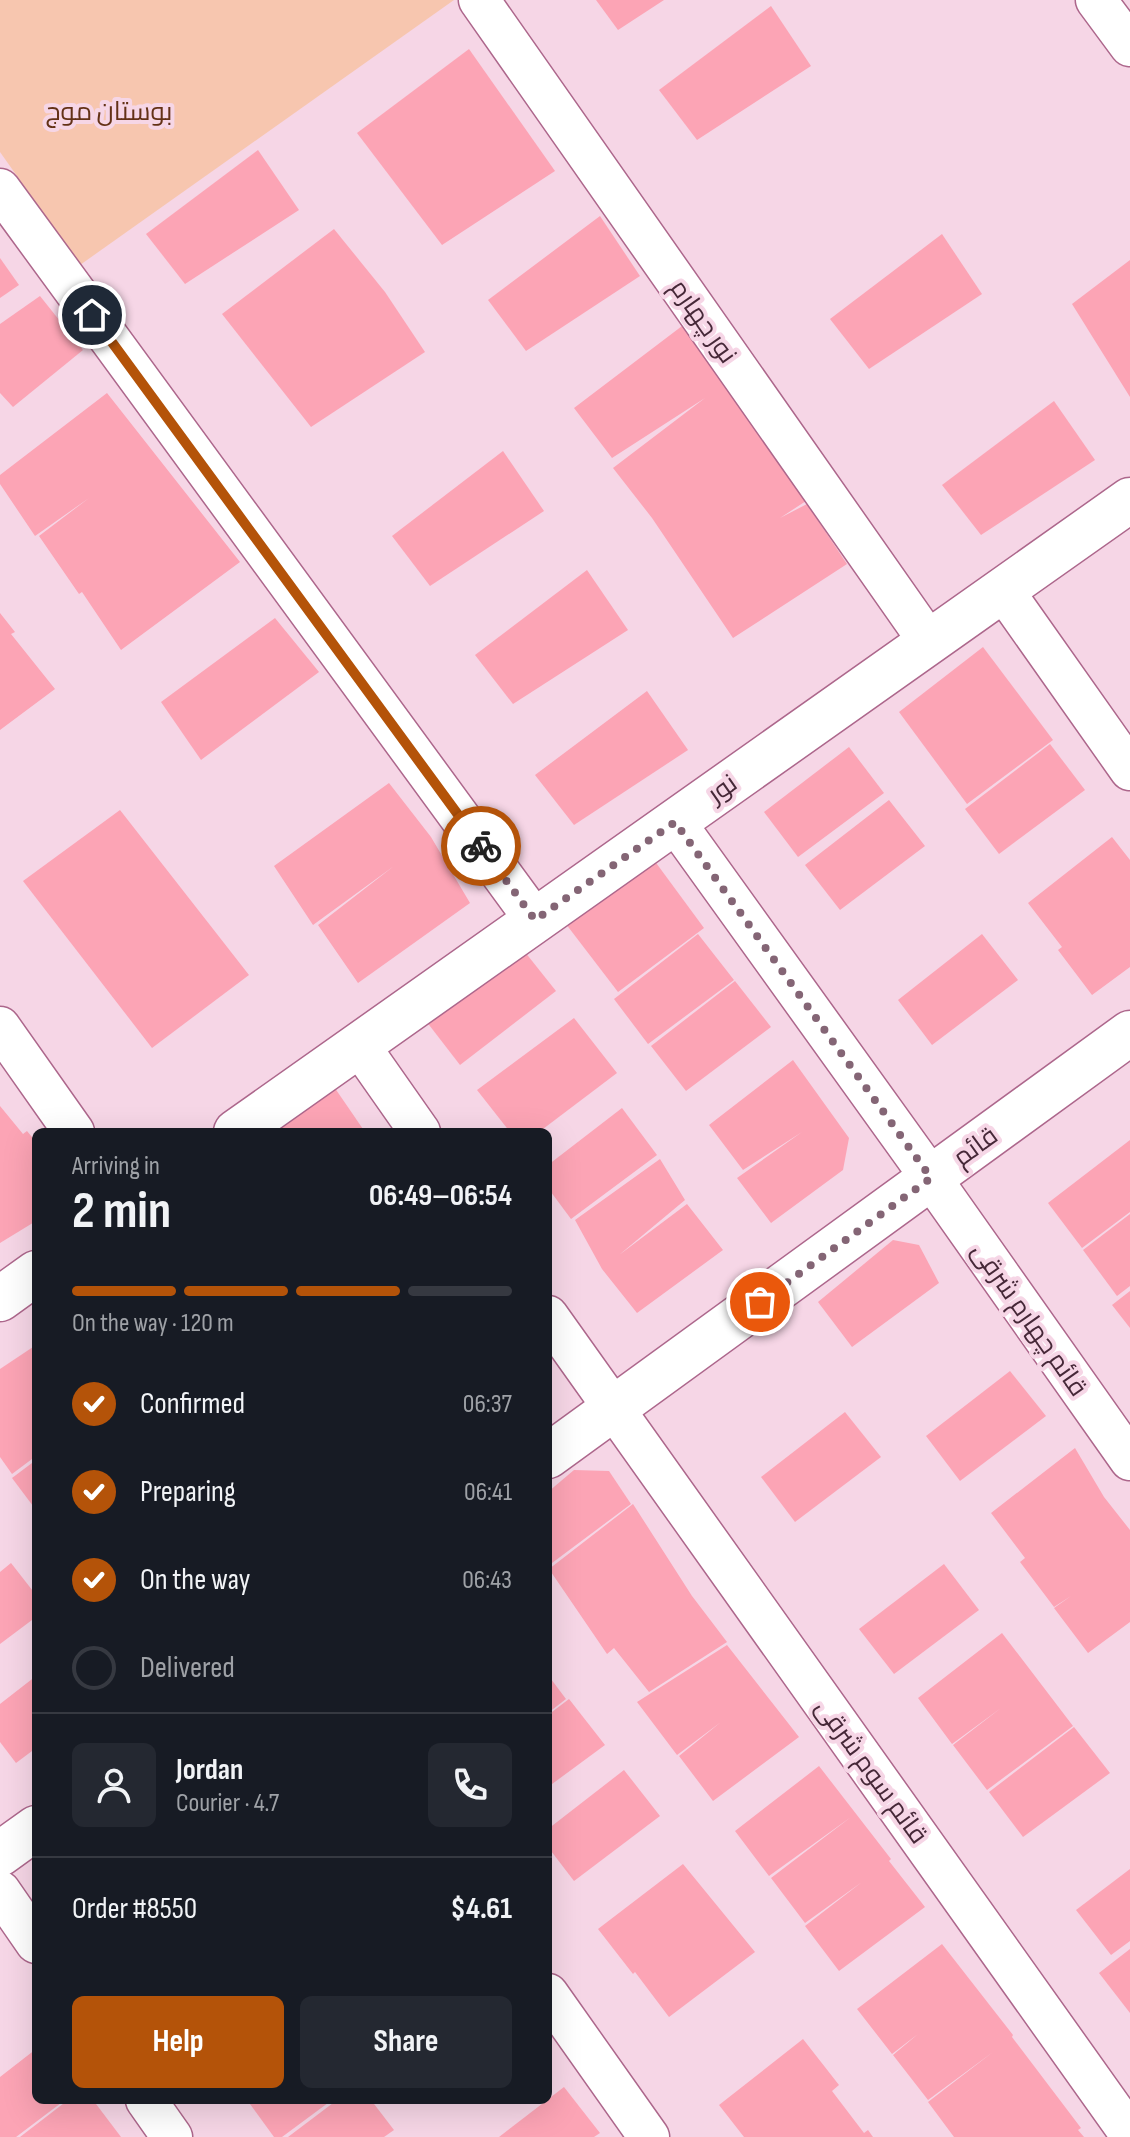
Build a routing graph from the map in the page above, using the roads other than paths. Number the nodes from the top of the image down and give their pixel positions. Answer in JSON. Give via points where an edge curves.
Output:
{"nodes":[{"id":1,"x":479,"y":0,"type":"edge"},
{"id":2,"x":1096,"y":0,"type":"edge"},
{"id":3,"x":1130,"y":46,"type":"edge"},
{"id":4,"x":0,"y":189,"type":"edge"},
{"id":5,"x":1130,"y":500,"type":"edge"},
{"id":6,"x":1003,"y":590,"type":"junction"},
{"id":7,"x":929,"y":642,"type":"junction"},
{"id":8,"x":1130,"y":770,"type":"edge"},
{"id":9,"x":675,"y":822,"type":"junction"},
{"id":10,"x":535,"y":920,"type":"junction"},
{"id":11,"x":0,"y":1027,"type":"edge"},
{"id":12,"x":1130,"y":1033,"type":"edge"},
{"id":13,"x":359,"y":1045,"type":"junction"},
{"id":14,"x":71,"y":1128,"type":"edge"},
{"id":15,"x":242,"y":1128,"type":"edge"},
{"id":16,"x":417,"y":1128,"type":"edge"},
{"id":17,"x":931,"y":1178,"type":"junction"},
{"id":18,"x":552,"y":1322,"type":"edge"},
{"id":19,"x":613,"y":1409,"type":"junction"},
{"id":20,"x":552,"y":1453,"type":"edge"},
{"id":21,"x":1130,"y":1460,"type":"edge"},
{"id":22,"x":32,"y":1831,"type":"edge"},
{"id":23,"x":0,"y":1854,"type":"edge"},
{"id":24,"x":0,"y":1891,"type":"edge"},
{"id":25,"x":32,"y":1937,"type":"edge"},
{"id":26,"x":552,"y":2000,"type":"edge"},
{"id":27,"x":149,"y":2104,"type":"edge"},
{"id":28,"x":1130,"y":2134,"type":"edge"},
{"id":29,"x":172,"y":2137,"type":"edge"},
{"id":30,"x":649,"y":2137,"type":"edge"}],
"edges":[{"from":1,"to":7,"type":"street","name":"نور چهارم"},
{"from":2,"to":3,"type":"street"},
{"from":4,"to":10,"type":"street"},
{"from":5,"to":6,"type":"street","name":"نور"},
{"from":6,"to":7,"type":"street","name":"نور"},
{"from":6,"to":8,"type":"street"},
{"from":7,"to":9,"type":"street","name":"نور"},
{"from":9,"to":10,"type":"street","name":"نور"},
{"from":9,"to":17,"type":"street","name":"قائم چهارم شرقی"},
{"from":10,"to":13,"type":"street","name":"نور"},
{"from":11,"to":14,"type":"street"},
{"from":12,"to":17,"type":"street","name":"قائم"},
{"from":13,"to":15,"type":"street","name":"نور"},
{"from":13,"to":16,"type":"street"},
{"from":17,"to":19,"type":"street","name":"قائم"},
{"from":17,"to":21,"type":"street","name":"قائم چهارم شرقی"},
{"from":18,"to":19,"type":"street","name":"قائم سوم شرقی"},
{"from":19,"to":20,"type":"street","name":"قائم"},
{"from":19,"to":28,"type":"street","name":"قائم سوم شرقی"},
{"from":22,"to":23,"type":"street"},
{"from":24,"to":25,"type":"street"},
{"from":26,"to":30,"type":"street"},
{"from":27,"to":29,"type":"street"}]}
